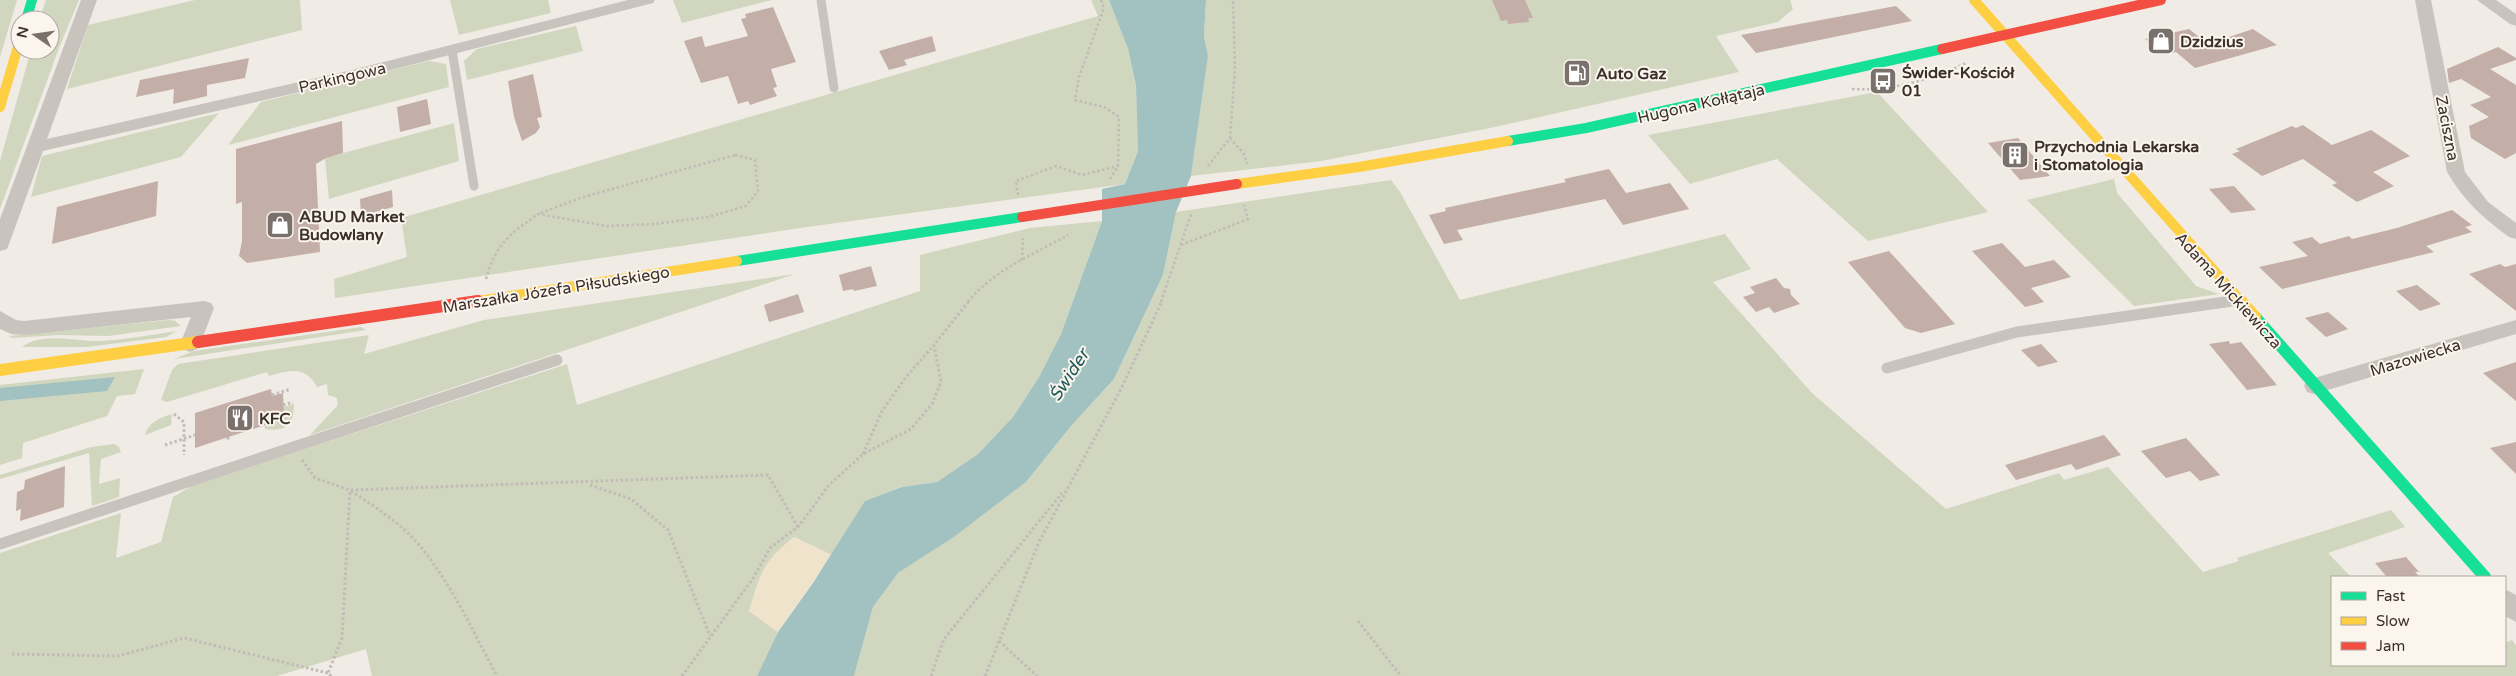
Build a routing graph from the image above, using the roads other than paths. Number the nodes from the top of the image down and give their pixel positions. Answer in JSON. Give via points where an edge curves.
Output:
{"nodes":[{"id":1,"x":89,"y":0,"type":"edge"},
{"id":2,"x":647,"y":0,"type":"edge"},
{"id":3,"x":821,"y":0,"type":"edge"},
{"id":4,"x":1974,"y":0,"type":"edge"},
{"id":5,"x":2161,"y":0,"type":"edge"},
{"id":6,"x":2423,"y":0,"type":"edge"},
{"id":7,"x":2485,"y":0,"type":"edge"},
{"id":8,"x":2516,"y":20,"type":"edge"},
{"id":9,"x":2003,"y":35,"type":"junction"},
{"id":10,"x":452,"y":50,"type":"junction"},
{"id":11,"x":14,"y":60,"type":"edge"},
{"id":12,"x":834,"y":88,"type":"dead end"},
{"id":13,"x":0,"y":107,"type":"edge"},
{"id":14,"x":36,"y":147,"type":"junction"},
{"id":15,"x":474,"y":186,"type":"dead end"},
{"id":16,"x":1022,"y":217,"type":"joint"},
{"id":17,"x":2516,"y":232,"type":"edge"},
{"id":18,"x":0,"y":244,"type":"edge"},
{"id":19,"x":2238,"y":300,"type":"junction"},
{"id":20,"x":0,"y":318,"type":"edge"},
{"id":21,"x":2516,"y":327,"type":"edge"},
{"id":22,"x":190,"y":344,"type":"junction"},
{"id":23,"x":37,"y":353,"type":"dead end"},
{"id":24,"x":90,"y":356,"type":"junction"},
{"id":25,"x":557,"y":360,"type":"dead end"},
{"id":26,"x":1887,"y":368,"type":"dead end"},
{"id":27,"x":0,"y":370,"type":"edge"},
{"id":28,"x":2314,"y":386,"type":"junction"},
{"id":29,"x":0,"y":544,"type":"edge"},
{"id":30,"x":2484,"y":576,"type":"edge"},
{"id":31,"x":2506,"y":600,"type":"edge"},
{"id":32,"x":2516,"y":612,"type":"edge"}],
"edges":[{"from":1,"to":14,"type":"street"},
{"from":2,"to":10,"type":"street","name":"Parkingowa"},
{"from":3,"to":12,"type":"lane"},
{"from":4,"to":9,"type":"main road","name":"Adama Mickiewicza"},
{"from":5,"to":9,"type":"main road","name":"Hugona Kołłątaja"},
{"from":6,"to":17,"type":"street","name":"Zaciszna","via":[[2456,172],[2468,194]]},
{"from":7,"to":8,"type":"street"},
{"from":9,"to":16,"type":"main road","name":"Hugona Kołłątaja","bridge":true,"via":[[1586,128],[1359,167]]},
{"from":9,"to":19,"type":"main road","name":"Adama Mickiewicza"},
{"from":10,"to":14,"type":"street","name":"Parkingowa"},
{"from":10,"to":15,"type":"lane"},
{"from":11,"to":13,"type":"main road"},
{"from":14,"to":18,"type":"street"},
{"from":16,"to":22,"type":"main road","name":"Marszałka Józefa Piłsudskiego"},
{"from":19,"to":26,"type":"lane","via":[[2017,332]]},
{"from":19,"to":28,"type":"main road","name":"Adama Mickiewicza"},
{"from":20,"to":22,"type":"street","via":[[11,327],[24,328],[204,308]]},
{"from":21,"to":28,"type":"street","name":"Mazowiecka"},
{"from":22,"to":24,"type":"main road","name":"Marszałka Józefa Piłsudskiego"},
{"from":23,"to":24,"type":"main road","name":"Marszałka Józefa Piłsudskiego"},
{"from":24,"to":27,"type":"main road","name":"Marszałka Józefa Piłsudskiego"},
{"from":25,"to":29,"type":"lane"},
{"from":28,"to":30,"type":"main road","name":"Adama Mickiewicza"},
{"from":31,"to":32,"type":"street"}]}
